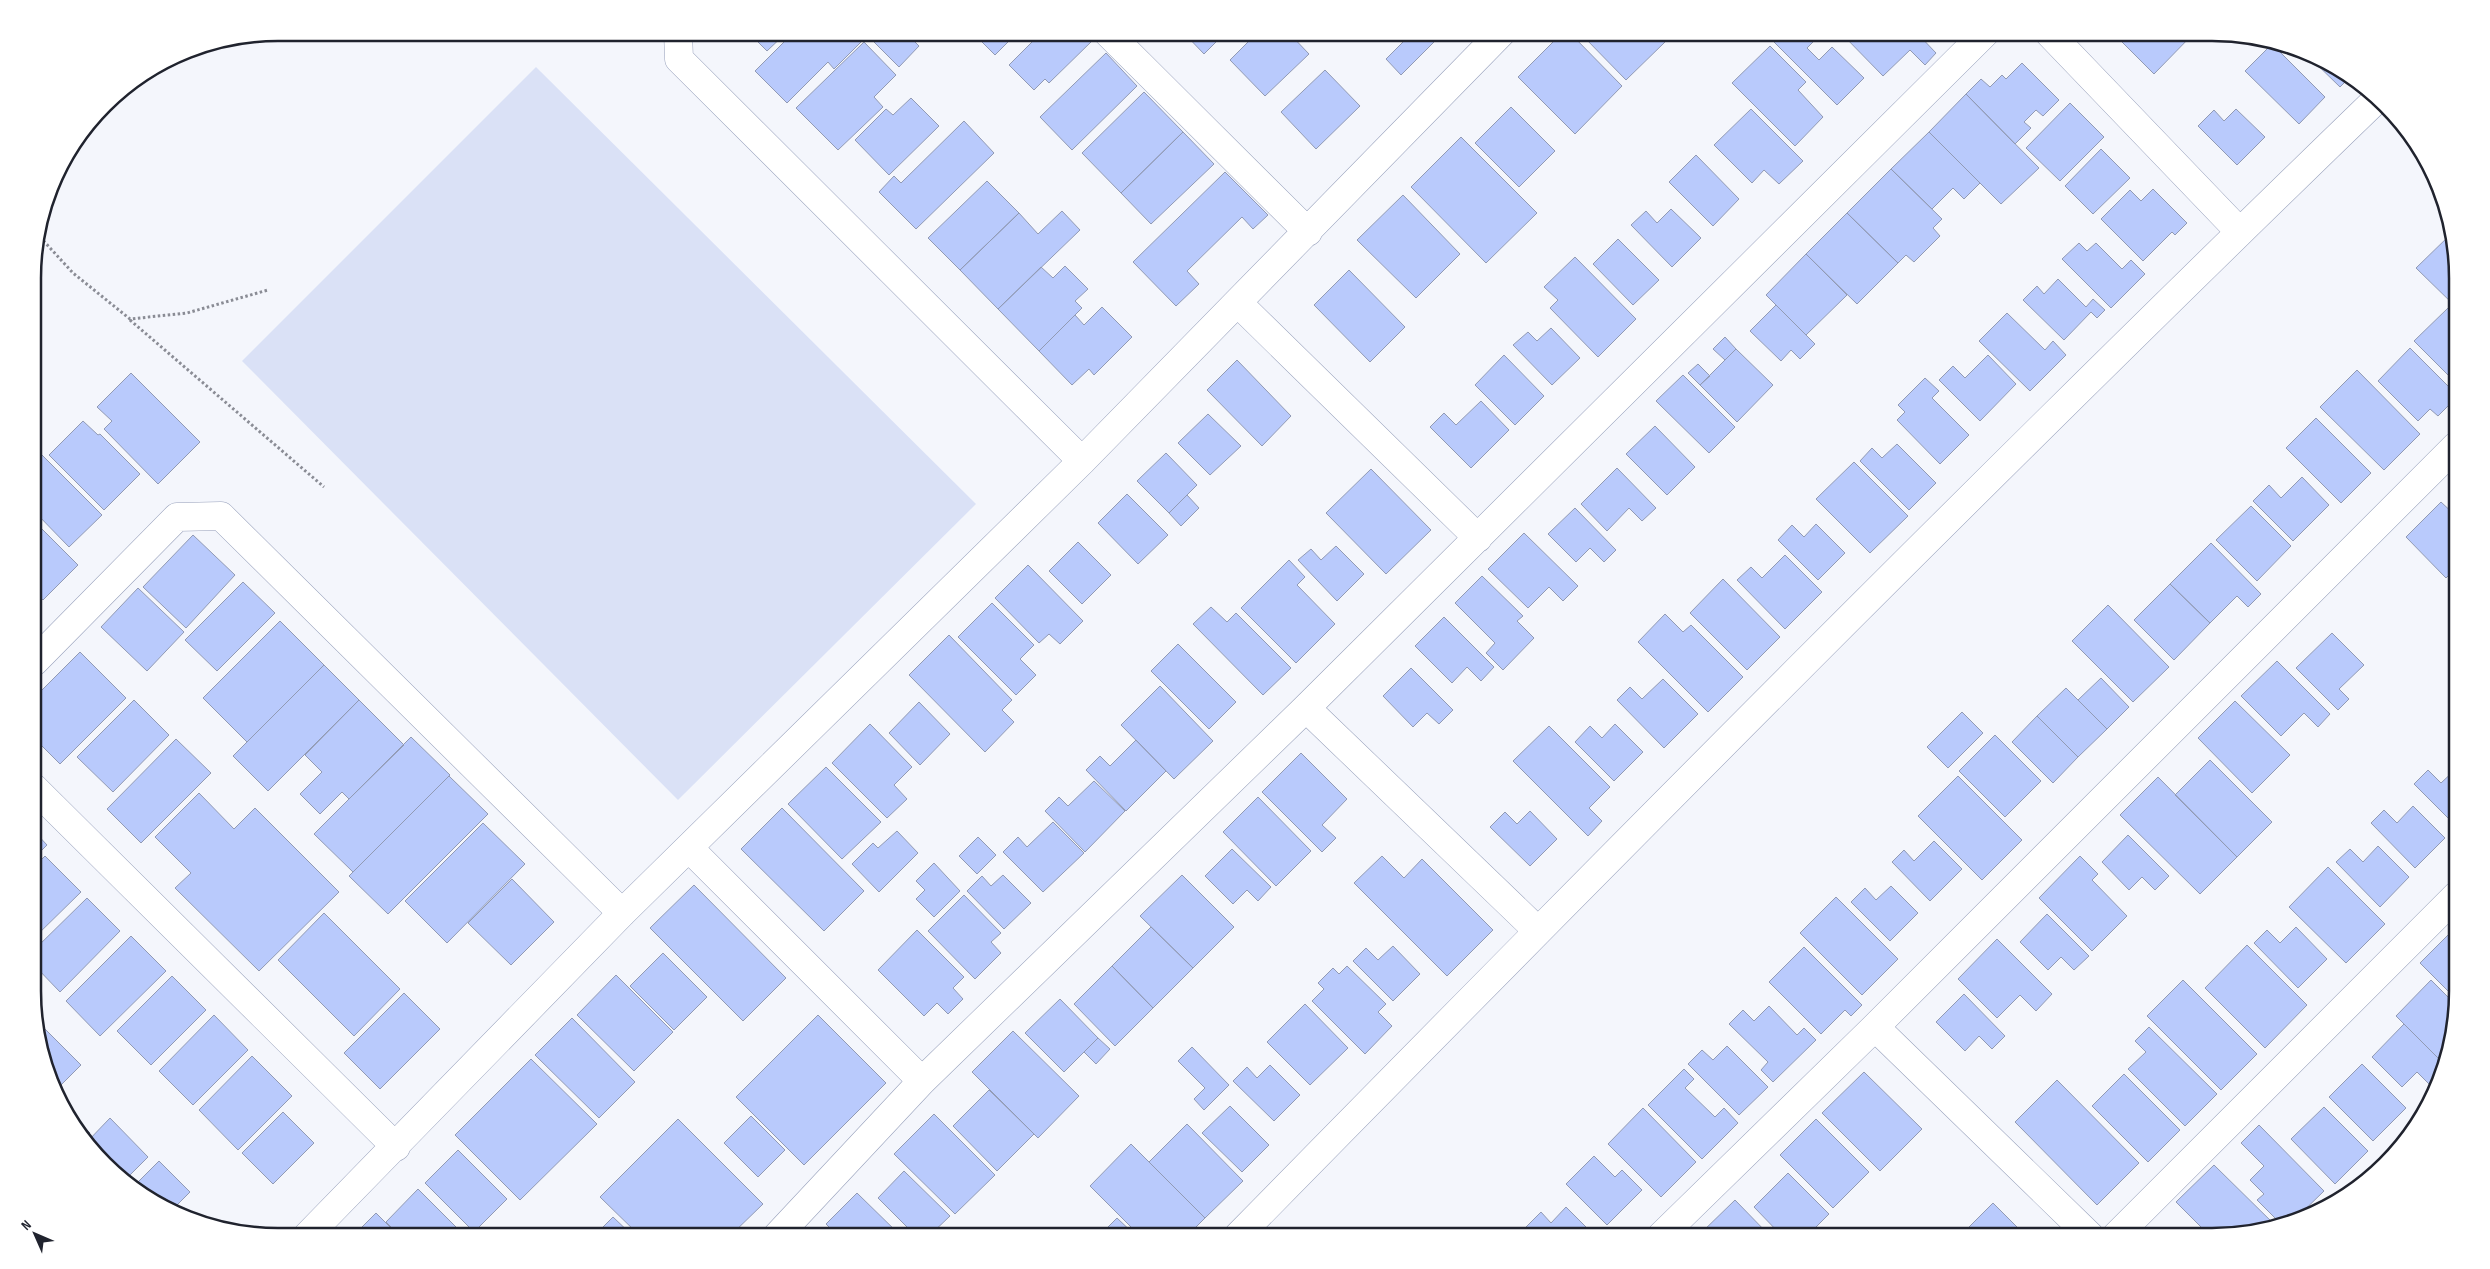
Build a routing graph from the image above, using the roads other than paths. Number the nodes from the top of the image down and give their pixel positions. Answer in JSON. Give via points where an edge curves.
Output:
{"nodes":[{"id":1,"x":678,"y":41,"type":"edge"},
{"id":2,"x":1116,"y":41,"type":"edge"},
{"id":3,"x":1493,"y":41,"type":"edge"},
{"id":4,"x":1977,"y":41,"type":"edge"},
{"id":5,"x":2057,"y":41,"type":"edge"},
{"id":6,"x":2372,"y":104,"type":"edge"},
{"id":7,"x":1308,"y":232,"type":"junction"},
{"id":8,"x":2240,"y":232,"type":"junction"},
{"id":9,"x":1238,"y":303,"type":"junction"},
{"id":10,"x":2449,"y":453,"type":"edge"},
{"id":11,"x":1082,"y":460,"type":"junction"},
{"id":12,"x":1478,"y":538,"type":"junction"},
{"id":13,"x":41,"y":655,"type":"edge"},
{"id":14,"x":1306,"y":708,"type":"junction"},
{"id":15,"x":41,"y":795,"type":"edge"},
{"id":16,"x":690,"y":848,"type":"junction"},
{"id":17,"x":2449,"y":903,"type":"edge"},
{"id":18,"x":622,"y":913,"type":"junction"},
{"id":19,"x":1538,"y":931,"type":"junction"},
{"id":20,"x":1875,"y":1027,"type":"junction"},
{"id":21,"x":922,"y":1081,"type":"junction"},
{"id":22,"x":396,"y":1147,"type":"junction"},
{"id":23,"x":315,"y":1228,"type":"edge"},
{"id":24,"x":784,"y":1228,"type":"edge"},
{"id":25,"x":1246,"y":1228,"type":"edge"},
{"id":26,"x":1669,"y":1228,"type":"edge"},
{"id":27,"x":2082,"y":1228,"type":"edge"},
{"id":28,"x":2124,"y":1228,"type":"edge"}],
"edges":[{"from":1,"to":11,"type":"street","via":[[679,59]]},
{"from":2,"to":7,"type":"street"},
{"from":3,"to":7,"type":"street"},
{"from":4,"to":12,"type":"street"},
{"from":5,"to":8,"type":"street"},
{"from":6,"to":8,"type":"street"},
{"from":7,"to":9,"type":"street"},
{"from":8,"to":19,"type":"street"},
{"from":9,"to":11,"type":"street"},
{"from":9,"to":12,"type":"street"},
{"from":10,"to":20,"type":"street"},
{"from":11,"to":16,"type":"street"},
{"from":12,"to":14,"type":"street"},
{"from":13,"to":18,"type":"street","via":[[177,516],[221,516]]},
{"from":14,"to":19,"type":"street"},
{"from":14,"to":21,"type":"street"},
{"from":15,"to":22,"type":"street"},
{"from":16,"to":18,"type":"street"},
{"from":16,"to":21,"type":"street"},
{"from":17,"to":28,"type":"street"},
{"from":18,"to":22,"type":"street"},
{"from":19,"to":25,"type":"street"},
{"from":20,"to":26,"type":"street"},
{"from":20,"to":27,"type":"street"},
{"from":21,"to":24,"type":"street"},
{"from":22,"to":23,"type":"street"}]}
